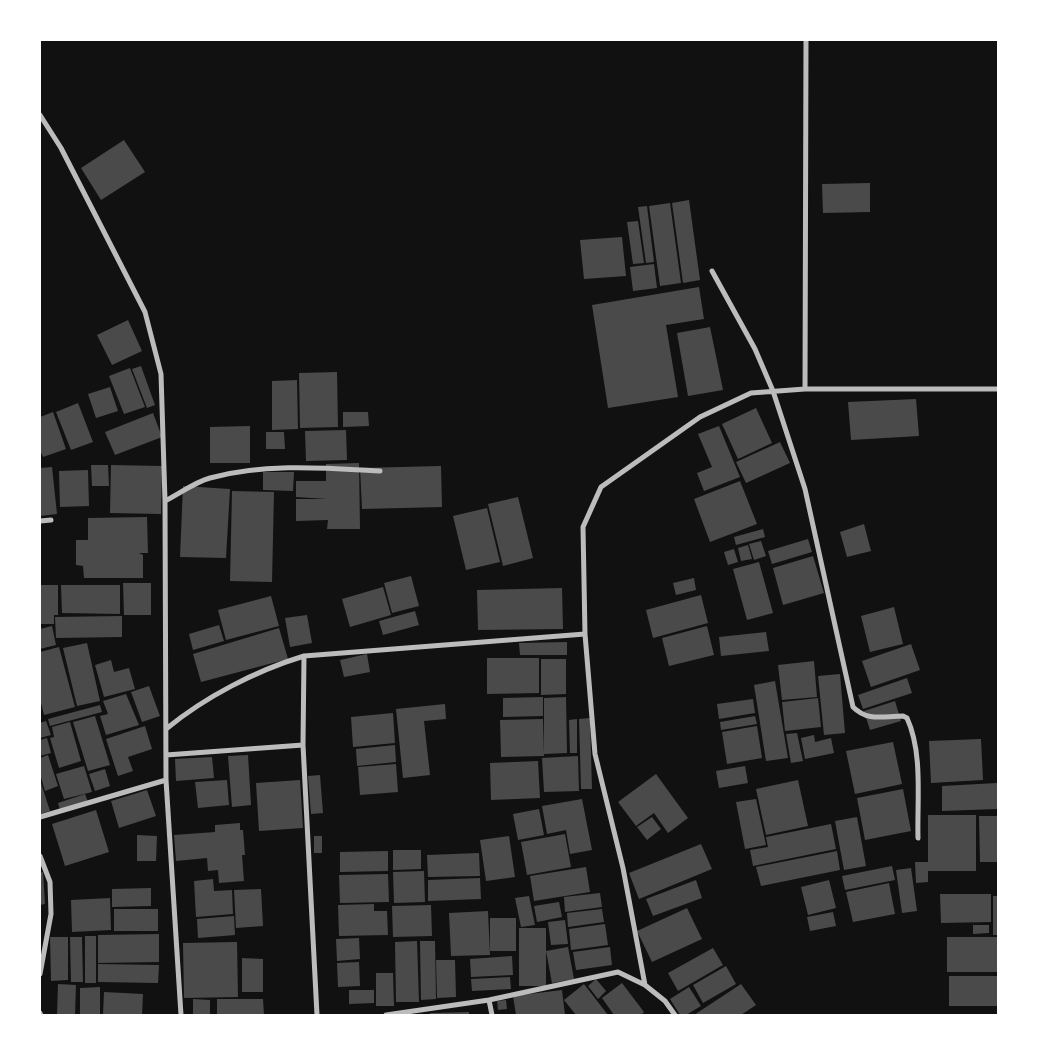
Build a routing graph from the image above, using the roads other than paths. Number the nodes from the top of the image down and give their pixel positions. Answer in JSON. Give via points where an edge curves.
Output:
{"nodes":[{"id":1,"x":806,"y":40,"type":"edge"},
{"id":2,"x":40,"y":115,"type":"edge"},
{"id":3,"x":712,"y":271,"type":"dead end"},
{"id":4,"x":805,"y":388,"type":"junction"},
{"id":5,"x":998,"y":389,"type":"edge"},
{"id":6,"x":773,"y":391,"type":"junction"},
{"id":7,"x":380,"y":471,"type":"dead end"},
{"id":8,"x":166,"y":501,"type":"junction"},
{"id":9,"x":51,"y":520,"type":"dead end"},
{"id":10,"x":40,"y":521,"type":"edge"},
{"id":11,"x":585,"y":634,"type":"junction"},
{"id":12,"x":304,"y":656,"type":"junction"},
{"id":13,"x":166,"y":729,"type":"junction"},
{"id":14,"x":303,"y":746,"type":"junction"},
{"id":15,"x":166,"y":755,"type":"junction"},
{"id":16,"x":166,"y":780,"type":"junction"},
{"id":17,"x":40,"y":817,"type":"edge"},
{"id":18,"x":918,"y":838,"type":"dead end"},
{"id":19,"x":40,"y":856,"type":"edge"},
{"id":20,"x":40,"y":974,"type":"edge"},
{"id":21,"x":645,"y":985,"type":"junction"},
{"id":22,"x":489,"y":1000,"type":"junction"},
{"id":23,"x":181,"y":1015,"type":"edge"},
{"id":24,"x":317,"y":1015,"type":"edge"},
{"id":25,"x":386,"y":1015,"type":"edge"},
{"id":26,"x":492,"y":1015,"type":"edge"},
{"id":27,"x":675,"y":1015,"type":"edge"}],
"edges":[{"from":1,"to":4,"type":"street"},
{"from":2,"to":8,"type":"street","via":[[61,148],[145,312],[160,374]]},
{"from":3,"to":6,"type":"street","via":[[755,348]]},
{"from":4,"to":5,"type":"street"},
{"from":4,"to":6,"type":"street"},
{"from":6,"to":11,"type":"street","via":[[751,393],[700,417],[602,488],[582,527]]},
{"from":6,"to":18,"type":"street","via":[[805,489],[853,707],[869,717],[903,716],[910,724],[916,750]]},
{"from":7,"to":8,"type":"street","via":[[264,470],[209,478]]},
{"from":8,"to":13,"type":"street"},
{"from":9,"to":10,"type":"street"},
{"from":11,"to":12,"type":"street"},
{"from":11,"to":21,"type":"street","via":[[594,754],[624,868]]},
{"from":12,"to":13,"type":"street","via":[[272,666],[185,713]]},
{"from":12,"to":14,"type":"street"},
{"from":13,"to":15,"type":"street"},
{"from":14,"to":15,"type":"street"},
{"from":14,"to":24,"type":"street"},
{"from":15,"to":16,"type":"street"},
{"from":16,"to":17,"type":"street"},
{"from":16,"to":23,"type":"street"},
{"from":19,"to":20,"type":"street","via":[[50,882],[51,914]]},
{"from":21,"to":22,"type":"street","via":[[618,972]]},
{"from":21,"to":27,"type":"street","via":[[665,1001]]},
{"from":22,"to":25,"type":"street"},
{"from":22,"to":26,"type":"street"}]}
